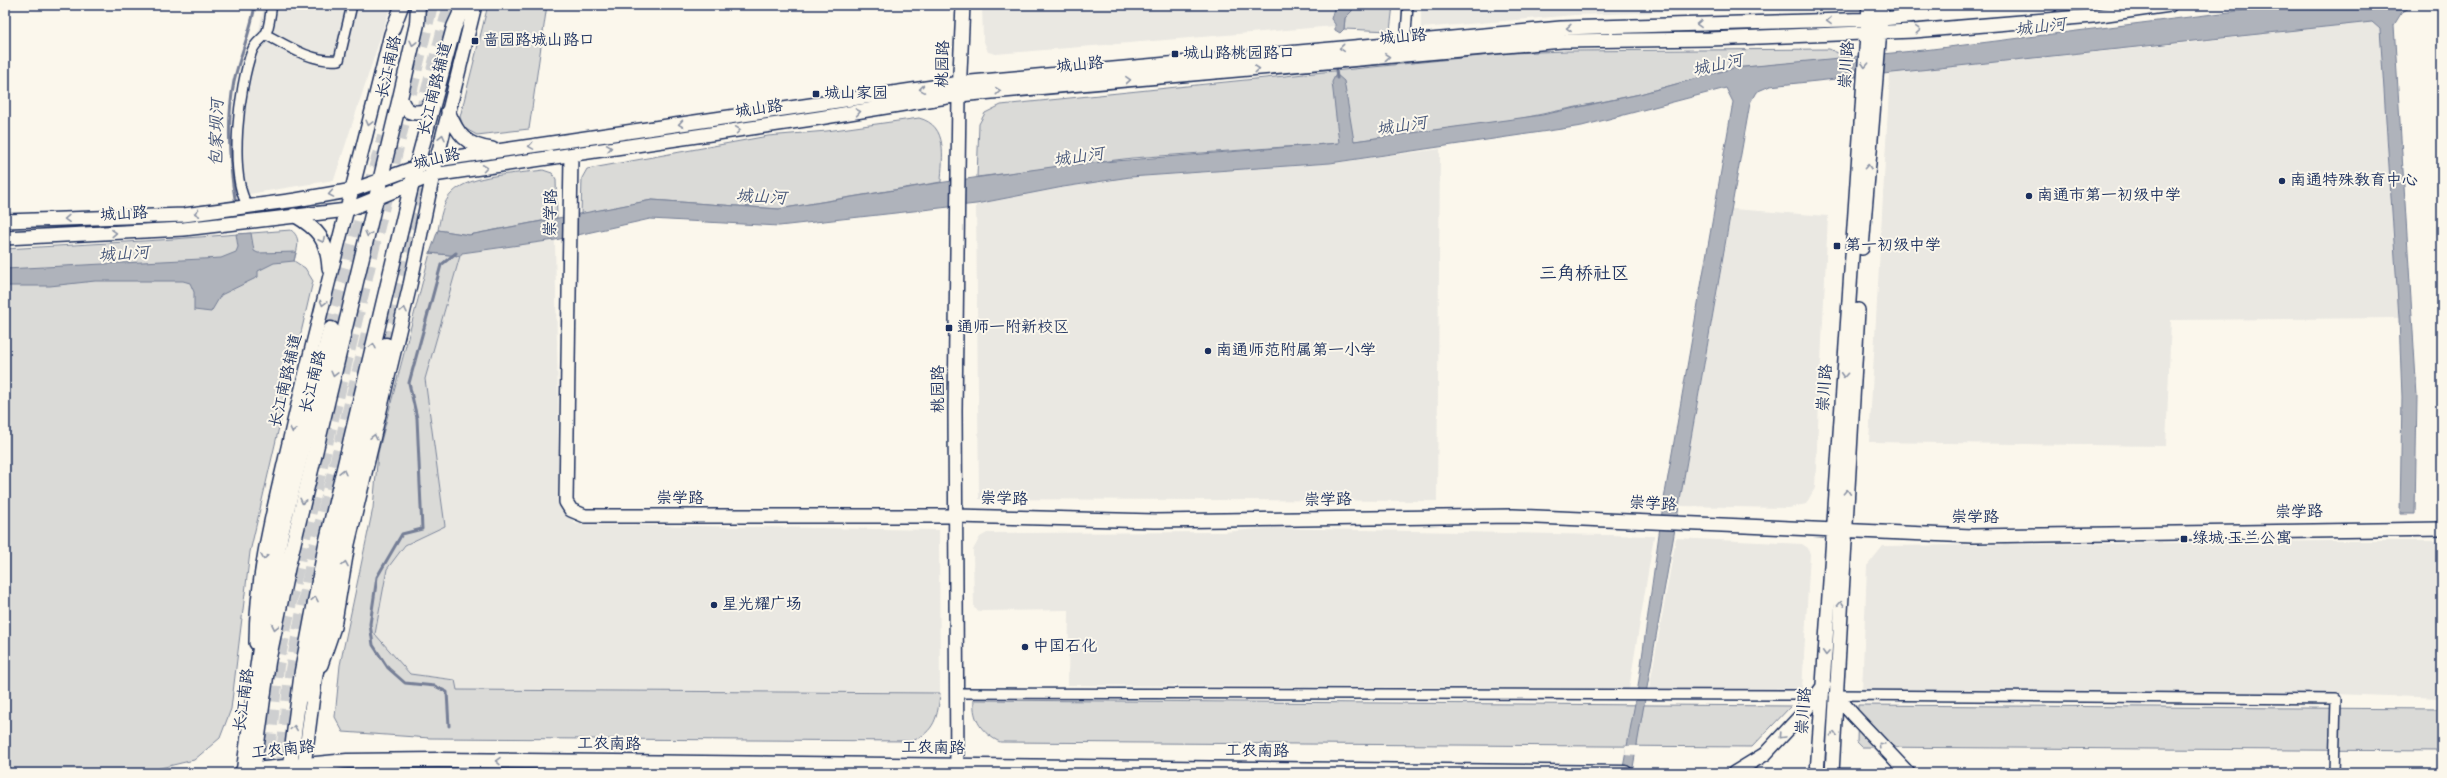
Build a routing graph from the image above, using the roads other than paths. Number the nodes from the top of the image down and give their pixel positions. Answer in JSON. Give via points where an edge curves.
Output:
{"nodes":[{"id":1,"x":272,"y":5,"type":"edge"},
{"id":2,"x":352,"y":5,"type":"edge"},
{"id":3,"x":402,"y":5,"type":"edge"},
{"id":4,"x":418,"y":5,"type":"edge"},
{"id":5,"x":464,"y":5,"type":"edge"},
{"id":6,"x":475,"y":5,"type":"edge"},
{"id":7,"x":963,"y":5,"type":"edge"},
{"id":8,"x":1408,"y":5,"type":"edge"},
{"id":9,"x":1869,"y":5,"type":"edge"},
{"id":10,"x":1882,"y":5,"type":"edge"},
{"id":11,"x":1903,"y":5,"type":"edge"},
{"id":12,"x":2051,"y":5,"type":"edge"},
{"id":13,"x":2170,"y":5,"type":"edge"},
{"id":14,"x":1917,"y":16,"type":"junction"},
{"id":15,"x":1873,"y":32,"type":"junction"},
{"id":16,"x":265,"y":34,"type":"junction"},
{"id":17,"x":1405,"y":42,"type":"junction"},
{"id":18,"x":1405,"y":55,"type":"junction"},
{"id":19,"x":960,"y":89,"type":"junction"},
{"id":20,"x":436,"y":94,"type":"junction"},
{"id":21,"x":400,"y":98,"type":"junction"},
{"id":22,"x":448,"y":111,"type":"junction"},
{"id":23,"x":502,"y":150,"type":"junction"},
{"id":24,"x":571,"y":155,"type":"junction"},
{"id":25,"x":436,"y":160,"type":"junction"},
{"id":26,"x":416,"y":168,"type":"junction"},
{"id":27,"x":433,"y":175,"type":"junction"},
{"id":28,"x":381,"y":179,"type":"junction"},
{"id":29,"x":412,"y":183,"type":"junction"},
{"id":30,"x":353,"y":190,"type":"junction"},
{"id":31,"x":377,"y":196,"type":"junction"},
{"id":32,"x":243,"y":207,"type":"junction"},
{"id":33,"x":347,"y":210,"type":"junction"},
{"id":34,"x":294,"y":215,"type":"junction"},
{"id":35,"x":5,"y":221,"type":"edge"},
{"id":36,"x":5,"y":238,"type":"edge"},
{"id":37,"x":329,"y":280,"type":"junction"},
{"id":38,"x":331,"y":330,"type":"tunnel mouth"},
{"id":39,"x":386,"y":346,"type":"tunnel mouth"},
{"id":40,"x":957,"y":516,"type":"junction"},
{"id":41,"x":2442,"y":529,"type":"edge"},
{"id":42,"x":1839,"y":531,"type":"junction"},
{"id":43,"x":256,"y":684,"type":"junction"},
{"id":44,"x":1824,"y":685,"type":"junction"},
{"id":45,"x":957,"y":693,"type":"junction"},
{"id":46,"x":1836,"y":695,"type":"junction"},
{"id":47,"x":311,"y":696,"type":"junction"},
{"id":48,"x":1806,"y":710,"type":"junction"},
{"id":49,"x":296,"y":769,"type":"edge"},
{"id":50,"x":957,"y":770,"type":"edge"},
{"id":51,"x":247,"y":772,"type":"edge"},
{"id":52,"x":1613,"y":773,"type":"edge"},
{"id":53,"x":1625,"y":773,"type":"edge"},
{"id":54,"x":1734,"y":773,"type":"edge"},
{"id":55,"x":1818,"y":773,"type":"edge"},
{"id":56,"x":1832,"y":773,"type":"edge"},
{"id":57,"x":1908,"y":773,"type":"edge"},
{"id":58,"x":2334,"y":773,"type":"edge"}],
"edges":[{"from":1,"to":16,"type":"street"},
{"from":2,"to":16,"type":"street","via":[[339,60],[330,61],[302,53]]},
{"from":3,"to":30,"type":"main road","name":"长江南路辅道","one_way":true,"via":[[391,34]]},
{"from":4,"to":21,"type":"main road","name":"长江南路","one_way":true,"via":[[417,24]]},
{"from":5,"to":20,"type":"main road","via":[[454,27]]},
{"from":6,"to":22,"type":"main road","name":"长江南路辅道"},
{"from":7,"to":19,"type":"main road","name":"桃园路"},
{"from":8,"to":17,"type":"street"},
{"from":9,"to":15,"type":"main road","name":"崇川路"},
{"from":10,"to":15,"type":"main road","name":"崇川路"},
{"from":11,"to":14,"type":"main road"},
{"from":12,"to":14,"type":"main road","name":"城山路"},
{"from":15,"to":13,"type":"main road","name":"城山路","one_way":true,"via":[[2093,16]]},
{"from":14,"to":15,"type":"main road","name":"城山路"},
{"from":15,"to":17,"type":"main road","name":"城山路","one_way":true,"via":[[1561,28]]},
{"from":15,"to":18,"type":"main road","name":"城山路","via":[[1710,39],[1562,40]]},
{"from":15,"to":42,"type":"main road","name":"崇川路"},
{"from":16,"to":32,"type":"street","via":[[257,41],[252,52],[243,84],[238,123],[238,166]]},
{"from":17,"to":18,"type":"street"},
{"from":17,"to":19,"type":"main road","name":"城山路","one_way":true},
{"from":19,"to":18,"type":"main road","name":"城山路","one_way":true},
{"from":19,"to":23,"type":"main road","name":"城山路","one_way":true},
{"from":24,"to":19,"type":"main road","name":"城山路","one_way":true,"via":[[819,118]]},
{"from":19,"to":40,"type":"main road","name":"桃园路"},
{"from":20,"to":21,"type":"main road","via":[[426,111],[417,114],[408,112]]},
{"from":20,"to":26,"type":"main road"},
{"from":21,"to":28,"type":"main road","name":"长江南路"},
{"from":22,"to":23,"type":"main road","via":[[456,130],[466,140],[477,147]]},
{"from":25,"to":22,"type":"main road","name":"长江南路辅道","one_way":true},
{"from":23,"to":25,"type":"main road","name":"城山路"},
{"from":27,"to":24,"type":"main road","name":"城山路","one_way":true},
{"from":24,"to":40,"type":"main road","name":"崇学路","via":[[566,502],[571,510],[584,516]]},
{"from":25,"to":26,"type":"main road","name":"城山路"},
{"from":25,"to":27,"type":"main road","name":"长江南路辅道"},
{"from":26,"to":28,"type":"main road","name":"城山路"},
{"from":26,"to":29,"type":"main road"},
{"from":27,"to":29,"type":"main road","name":"城山路"},
{"from":47,"to":27,"type":"main road","name":"长江南路辅道","one_way":true,"via":[[334,627],[348,544],[410,285]]},
{"from":28,"to":30,"type":"main road","name":"城山路"},
{"from":28,"to":31,"type":"main road","name":"长江南路"},
{"from":29,"to":31,"type":"main road","name":"城山路"},
{"from":49,"to":29,"type":"main road","one_way":true,"via":[[302,671],[326,544]]},
{"from":30,"to":32,"type":"main road","name":"城山路","one_way":true},
{"from":30,"to":33,"type":"main road","name":"长江南路辅道"},
{"from":31,"to":33,"type":"main road","name":"城山路"},
{"from":31,"to":51,"type":"main road","name":"长江南路","one_way":true,"via":[[288,566]]},
{"from":32,"to":35,"type":"main road","name":"城山路","one_way":true,"via":[[184,215]]},
{"from":33,"to":34,"type":"main road","name":"城山路"},
{"from":33,"to":37,"type":"main road","name":"长江南路辅道"},
{"from":36,"to":34,"type":"main road","name":"城山路","one_way":true,"via":[[184,229]]},
{"from":34,"to":37,"type":"main road","one_way":true,"via":[[309,224],[322,238],[328,255]]},
{"from":37,"to":43,"type":"main road","name":"长江南路辅道","one_way":true,"via":[[263,557],[256,619]]},
{"from":38,"to":43,"type":"highway","via":[[280,534]]},
{"from":39,"to":47,"type":"highway","via":[[334,556]]},
{"from":40,"to":42,"type":"main road","name":"崇学路","via":[[1155,521],[1513,516]]},
{"from":40,"to":45,"type":"main road","name":"桃园路"},
{"from":41,"to":42,"type":"main road","name":"崇学路","via":[[1972,536]]},
{"from":42,"to":44,"type":"main road","name":"崇川路","one_way":true},
{"from":46,"to":42,"type":"main road","name":"崇川路","one_way":true},
{"from":43,"to":51,"type":"main road","name":"长江南路辅道"},
{"from":44,"to":48,"type":"main road"},
{"from":44,"to":55,"type":"main road","name":"崇川路"},
{"from":45,"to":48,"type":"street","via":[[1801,695]]},
{"from":45,"to":50,"type":"main road","name":"桃园路"},
{"from":56,"to":46,"type":"main road","name":"崇川路","one_way":true},
{"from":57,"to":46,"type":"main road","one_way":true},
{"from":46,"to":58,"type":"street","via":[[2336,699]]},
{"from":47,"to":49,"type":"main road","name":"长江南路辅道"},
{"from":48,"to":54,"type":"main road","one_way":true,"via":[[1765,754]]},
{"from":50,"to":49,"type":"main road","name":"工农南路","one_way":true,"via":[[438,760],[347,761]]},
{"from":49,"to":51,"type":"main road","name":"工农南路"},
{"from":50,"to":52,"type":"main road","name":"工农南路"},
{"from":52,"to":53,"type":"main road","name":"工农南路"}]}
